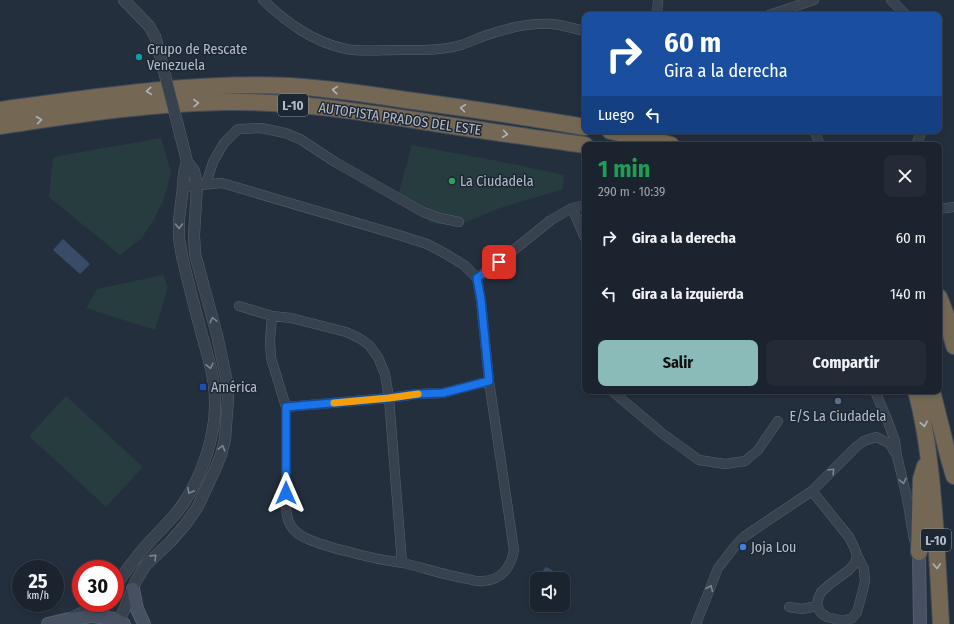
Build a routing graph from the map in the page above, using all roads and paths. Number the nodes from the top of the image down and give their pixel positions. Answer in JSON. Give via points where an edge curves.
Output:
{"nodes":[{"id":1,"x":263,"y":0,"type":"edge"},
{"id":2,"x":658,"y":0,"type":"edge"},
{"id":3,"x":814,"y":0,"type":"edge"},
{"id":4,"x":891,"y":0,"type":"edge"},
{"id":5,"x":126,"y":1,"type":"edge"},
{"id":6,"x":657,"y":12,"type":"edge"},
{"id":7,"x":778,"y":12,"type":"edge"},
{"id":8,"x":903,"y":12,"type":"edge"},
{"id":9,"x":582,"y":30,"type":"edge"},
{"id":10,"x":0,"y":110,"type":"edge"},
{"id":11,"x":0,"y":126,"type":"edge"},
{"id":12,"x":582,"y":126,"type":"edge"},
{"id":13,"x":624,"y":134,"type":"edge"},
{"id":14,"x":816,"y":135,"type":"dead end"},
{"id":15,"x":660,"y":142,"type":"edge"},
{"id":16,"x":819,"y":142,"type":"edge"},
{"id":17,"x":582,"y":145,"type":"edge"},
{"id":18,"x":186,"y":158,"type":"junction"},
{"id":19,"x":201,"y":185,"type":"junction"},
{"id":20,"x":183,"y":187,"type":"junction"},
{"id":21,"x":582,"y":206,"type":"edge"},
{"id":22,"x":954,"y":206,"type":"edge"},
{"id":23,"x":572,"y":208,"type":"junction"},
{"id":24,"x":942,"y":208,"type":"edge"},
{"id":25,"x":459,"y":222,"type":"dead end"},
{"id":26,"x":582,"y":231,"type":"edge"},
{"id":27,"x":477,"y":278,"type":"junction"},
{"id":28,"x":942,"y":305,"type":"edge"},
{"id":29,"x":240,"y":306,"type":"dead end"},
{"id":30,"x":272,"y":316,"type":"junction"},
{"id":31,"x":954,"y":346,"type":"edge"},
{"id":32,"x":489,"y":381,"type":"junction"},
{"id":33,"x":616,"y":394,"type":"edge"},
{"id":34,"x":876,"y":394,"type":"edge"},
{"id":35,"x":917,"y":394,"type":"edge"},
{"id":36,"x":933,"y":394,"type":"edge"},
{"id":37,"x":942,"y":394,"type":"edge"},
{"id":38,"x":389,"y":398,"type":"junction"},
{"id":39,"x":286,"y":407,"type":"junction"},
{"id":40,"x":778,"y":421,"type":"dead end"},
{"id":41,"x":954,"y":437,"type":"edge"},
{"id":42,"x":897,"y":456,"type":"junction"},
{"id":43,"x":928,"y":457,"type":"junction"},
{"id":44,"x":954,"y":476,"type":"edge"},
{"id":45,"x":812,"y":491,"type":"junction"},
{"id":46,"x":919,"y":552,"type":"junction"},
{"id":47,"x":857,"y":555,"type":"junction"},
{"id":48,"x":402,"y":563,"type":"junction"},
{"id":49,"x":124,"y":574,"type":"edge"},
{"id":50,"x":133,"y":589,"type":"junction"},
{"id":51,"x":817,"y":606,"type":"junction"},
{"id":52,"x":789,"y":607,"type":"dead end"},
{"id":53,"x":84,"y":612,"type":"edge"},
{"id":54,"x":65,"y":620,"type":"junction"},
{"id":55,"x":117,"y":622,"type":"edge"},
{"id":56,"x":48,"y":624,"type":"edge"},
{"id":57,"x":144,"y":624,"type":"edge"},
{"id":58,"x":696,"y":624,"type":"edge"},
{"id":59,"x":920,"y":624,"type":"edge"},
{"id":60,"x":941,"y":624,"type":"edge"}],
"edges":[{"from":1,"to":9,"type":"street","via":[[276,13],[303,32],[318,40],[347,49],[446,48],[527,25],[554,24]]},
{"from":2,"to":6,"type":"street"},
{"from":3,"to":7,"type":"street"},
{"from":4,"to":8,"type":"street"},
{"from":5,"to":18,"type":"street","bridge":true,"via":[[155,36]]},
{"from":12,"to":10,"type":"highway","name":"AUTOPISTA PRADOS DEL ESTE","number":"L-10","one_way":true,"via":[[351,92],[289,86],[185,87]]},
{"from":11,"to":17,"type":"highway","name":"AUTOPISTA PRADOS DEL ESTE","number":"L-10","one_way":true,"via":[[166,104],[226,102],[353,111]]},
{"from":13,"to":15,"type":"highway"},
{"from":14,"to":16,"type":"street"},
{"from":18,"to":19,"type":"street"},
{"from":18,"to":20,"type":"street"},
{"from":19,"to":20,"type":"street"},
{"from":19,"to":25,"type":"street","via":[[224,143],[238,129],[261,128],[300,139],[423,212]]},
{"from":19,"to":27,"type":"street","via":[[222,183],[420,242],[446,254]]},
{"from":50,"to":19,"type":"street","one_way":true,"via":[[145,566],[181,530],[197,508],[221,455],[225,439],[227,382],[195,254],[194,235]]},
{"from":20,"to":49,"type":"street","one_way":true,"via":[[179,238],[211,371],[215,401],[214,425],[208,450],[195,483],[183,504]]},
{"from":21,"to":23,"type":"street"},
{"from":22,"to":24,"type":"street"},
{"from":23,"to":26,"type":"street"},
{"from":23,"to":27,"type":"street","via":[[551,220]]},
{"from":27,"to":32,"type":"street"},
{"from":28,"to":31,"type":"highway"},
{"from":29,"to":30,"type":"street"},
{"from":30,"to":38,"type":"street","via":[[346,332],[359,338],[378,357],[385,374]]},
{"from":30,"to":39,"type":"street","via":[[271,358]]},
{"from":32,"to":38,"type":"street","via":[[443,393]]},
{"from":32,"to":48,"type":"street","via":[[514,550],[509,567],[503,574],[482,582]]},
{"from":33,"to":40,"type":"street","via":[[663,434],[700,460],[725,464],[745,461],[758,450]]},
{"from":34,"to":42,"type":"street","via":[[895,441]]},
{"from":35,"to":43,"type":"highway","number":"L-10","one_way":true,"via":[[925,428]]},
{"from":36,"to":44,"type":"highway"},
{"from":37,"to":41,"type":"highway"},
{"from":38,"to":39,"type":"street"},
{"from":38,"to":48,"type":"street"},
{"from":39,"to":48,"type":"street","via":[[286,507],[292,529],[311,541]]},
{"from":45,"to":42,"type":"street","one_way":true,"via":[[857,446],[870,439],[876,437],[889,443]]},
{"from":42,"to":46,"type":"street","one_way":true,"via":[[914,543]]},
{"from":43,"to":46,"type":"highway","via":[[921,479]]},
{"from":43,"to":60,"type":"highway","number":"L-10","one_way":true,"via":[[933,495]]},
{"from":45,"to":47,"type":"street","via":[[849,537]]},
{"from":58,"to":45,"type":"street","one_way":true,"via":[[718,568],[736,546],[745,536]]},
{"from":46,"to":59,"type":"main road"},
{"from":47,"to":51,"type":"street","via":[[849,570],[821,592]]},
{"from":47,"to":51,"type":"street","via":[[864,569],[865,581],[857,612],[852,618],[844,621],[827,617]]},
{"from":50,"to":55,"type":"street"},
{"from":50,"to":57,"type":"main road","via":[[137,609]]},
{"from":51,"to":52,"type":"street","via":[[802,609]]},
{"from":53,"to":54,"type":"street"},
{"from":54,"to":55,"type":"main road","via":[[92,616]]},
{"from":54,"to":56,"type":"main road"}]}
